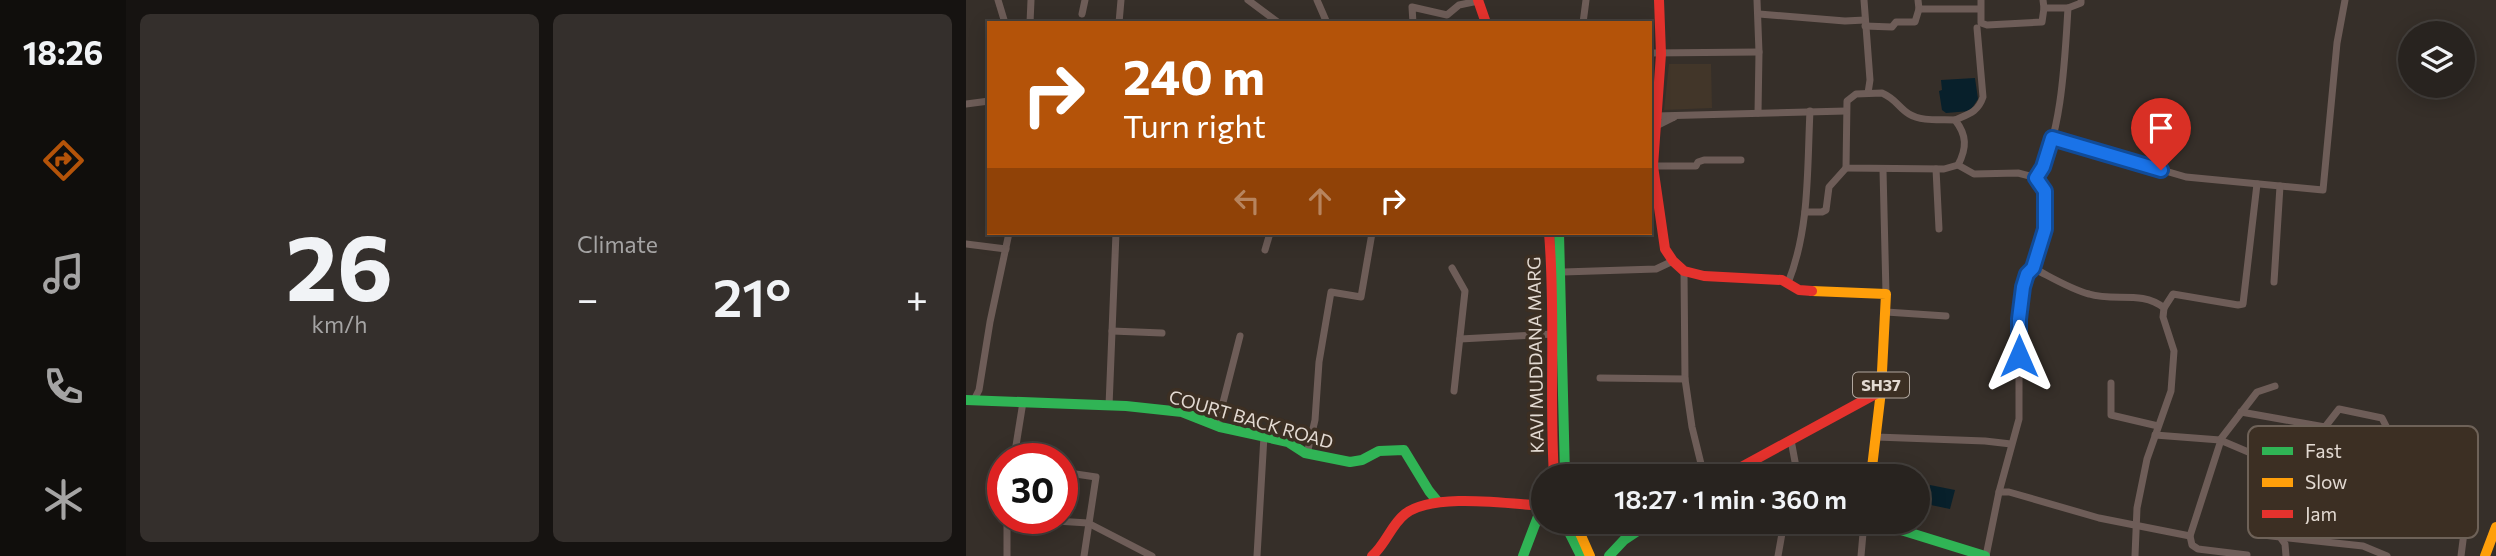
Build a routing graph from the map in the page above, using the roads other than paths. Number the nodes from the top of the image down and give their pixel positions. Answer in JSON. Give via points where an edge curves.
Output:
{"nodes":[{"id":1,"x":999,"y":0,"type":"edge"},
{"id":2,"x":1031,"y":0,"type":"edge"},
{"id":3,"x":1085,"y":0,"type":"edge"},
{"id":4,"x":1121,"y":0,"type":"edge"},
{"id":5,"x":1248,"y":0,"type":"edge"},
{"id":6,"x":1317,"y":0,"type":"edge"},
{"id":7,"x":1478,"y":0,"type":"edge"},
{"id":8,"x":1586,"y":0,"type":"edge"},
{"id":9,"x":1659,"y":0,"type":"edge"},
{"id":10,"x":1756,"y":0,"type":"edge"},
{"id":11,"x":1864,"y":0,"type":"edge"},
{"id":12,"x":1918,"y":0,"type":"edge"},
{"id":13,"x":1981,"y":0,"type":"edge"},
{"id":14,"x":2081,"y":0,"type":"edge"},
{"id":15,"x":2345,"y":0,"type":"edge"},
{"id":16,"x":2043,"y":4,"type":"edge"},
{"id":17,"x":2068,"y":8,"type":"junction"},
{"id":18,"x":1922,"y":9,"type":"junction"},
{"id":19,"x":1980,"y":9,"type":"junction"},
{"id":20,"x":1082,"y":14,"type":"dead end"},
{"id":21,"x":1759,"y":14,"type":"junction"},
{"id":22,"x":1004,"y":21,"type":"edge"},
{"id":23,"x":1030,"y":21,"type":"edge"},
{"id":24,"x":1119,"y":21,"type":"edge"},
{"id":25,"x":1276,"y":21,"type":"edge"},
{"id":26,"x":1326,"y":21,"type":"edge"},
{"id":27,"x":1413,"y":21,"type":"edge"},
{"id":28,"x":1485,"y":21,"type":"edge"},
{"id":29,"x":1583,"y":21,"type":"edge"},
{"id":30,"x":1866,"y":27,"type":"junction"},
{"id":31,"x":1977,"y":28,"type":"dead end"},
{"id":32,"x":1759,"y":52,"type":"junction"},
{"id":33,"x":1656,"y":54,"type":"edge"},
{"id":34,"x":1868,"y":93,"type":"junction"},
{"id":35,"x":987,"y":101,"type":"edge"},
{"id":36,"x":966,"y":104,"type":"edge"},
{"id":37,"x":1810,"y":111,"type":"junction"},
{"id":38,"x":1846,"y":111,"type":"junction"},
{"id":39,"x":1758,"y":113,"type":"junction"},
{"id":40,"x":1657,"y":116,"type":"junction"},
{"id":41,"x":1677,"y":116,"type":"junction"},
{"id":42,"x":1955,"y":120,"type":"junction"},
{"id":43,"x":1653,"y":129,"type":"edge"},
{"id":44,"x":2052,"y":138,"type":"junction"},
{"id":45,"x":1741,"y":160,"type":"dead end"},
{"id":46,"x":1958,"y":165,"type":"junction"},
{"id":47,"x":1653,"y":166,"type":"junction"},
{"id":48,"x":1846,"y":169,"type":"junction"},
{"id":49,"x":1936,"y":169,"type":"junction"},
{"id":50,"x":1882,"y":170,"type":"junction"},
{"id":51,"x":2036,"y":178,"type":"junction"},
{"id":52,"x":2258,"y":184,"type":"junction"},
{"id":53,"x":2280,"y":186,"type":"junction"},
{"id":54,"x":1805,"y":212,"type":"junction"},
{"id":55,"x":1939,"y":229,"type":"dead end"},
{"id":56,"x":1009,"y":235,"type":"edge"},
{"id":57,"x":1116,"y":235,"type":"edge"},
{"id":58,"x":1269,"y":235,"type":"edge"},
{"id":59,"x":1373,"y":235,"type":"edge"},
{"id":60,"x":1549,"y":235,"type":"edge"},
{"id":61,"x":1559,"y":235,"type":"edge"},
{"id":62,"x":966,"y":244,"type":"edge"},
{"id":63,"x":1006,"y":249,"type":"junction"},
{"id":64,"x":1265,"y":250,"type":"dead end"},
{"id":65,"x":1673,"y":261,"type":"junction"},
{"id":66,"x":1452,"y":268,"type":"dead end"},
{"id":67,"x":2033,"y":268,"type":"junction"},
{"id":68,"x":1684,"y":271,"type":"junction"},
{"id":69,"x":1563,"y":272,"type":"junction"},
{"id":70,"x":2274,"y":282,"type":"dead end"},
{"id":71,"x":1788,"y":283,"type":"junction"},
{"id":72,"x":1886,"y":294,"type":"junction"},
{"id":73,"x":2164,"y":308,"type":"junction"},
{"id":74,"x":1886,"y":312,"type":"junction"},
{"id":75,"x":1946,"y":316,"type":"dead end"},
{"id":76,"x":1112,"y":331,"type":"junction"},
{"id":77,"x":1162,"y":333,"type":"dead end"},
{"id":78,"x":1554,"y":334,"type":"junction"},
{"id":79,"x":1240,"y":336,"type":"dead end"},
{"id":80,"x":1460,"y":339,"type":"junction"},
{"id":81,"x":1600,"y":378,"type":"dead end"},
{"id":82,"x":1685,"y":379,"type":"junction"},
{"id":83,"x":2111,"y":383,"type":"dead end"},
{"id":84,"x":2275,"y":386,"type":"dead end"},
{"id":85,"x":1454,"y":391,"type":"dead end"},
{"id":86,"x":1881,"y":391,"type":"junction"},
{"id":87,"x":970,"y":400,"type":"edge"},
{"id":88,"x":1023,"y":402,"type":"junction"},
{"id":89,"x":1109,"y":406,"type":"junction"},
{"id":90,"x":2241,"y":412,"type":"junction"},
{"id":91,"x":1217,"y":426,"type":"junction"},
{"id":92,"x":2319,"y":426,"type":"edge"},
{"id":93,"x":2326,"y":426,"type":"edge"},
{"id":94,"x":2386,"y":426,"type":"edge"},
{"id":95,"x":2157,"y":431,"type":"junction"},
{"id":96,"x":1264,"y":436,"type":"junction"},
{"id":97,"x":1877,"y":437,"type":"junction"},
{"id":98,"x":1791,"y":440,"type":"junction"},
{"id":99,"x":2220,"y":440,"type":"junction"},
{"id":100,"x":1016,"y":443,"type":"edge"},
{"id":101,"x":2011,"y":444,"type":"junction"},
{"id":102,"x":2248,"y":452,"type":"edge"},
{"id":103,"x":1307,"y":454,"type":"junction"},
{"id":104,"x":1553,"y":464,"type":"edge"},
{"id":105,"x":1564,"y":464,"type":"edge"},
{"id":106,"x":1701,"y":464,"type":"edge"},
{"id":107,"x":1748,"y":464,"type":"edge"},
{"id":108,"x":1795,"y":464,"type":"edge"},
{"id":109,"x":1873,"y":464,"type":"edge"},
{"id":110,"x":1078,"y":474,"type":"edge"},
{"id":111,"x":1999,"y":492,"type":"junction"},
{"id":112,"x":1438,"y":502,"type":"junction"},
{"id":113,"x":1531,"y":506,"type":"edge"},
{"id":114,"x":1078,"y":522,"type":"edge"},
{"id":115,"x":1088,"y":523,"type":"junction"},
{"id":116,"x":2137,"y":525,"type":"junction"},
{"id":117,"x":2496,"y":527,"type":"edge"},
{"id":118,"x":1008,"y":534,"type":"edge"},
{"id":119,"x":1532,"y":534,"type":"edge"},
{"id":120,"x":1570,"y":534,"type":"edge"},
{"id":121,"x":1581,"y":534,"type":"edge"},
{"id":122,"x":1633,"y":534,"type":"edge"},
{"id":123,"x":1782,"y":534,"type":"edge"},
{"id":124,"x":1863,"y":534,"type":"edge"},
{"id":125,"x":1914,"y":534,"type":"edge"},
{"id":126,"x":2190,"y":536,"type":"junction"},
{"id":127,"x":2281,"y":538,"type":"edge"},
{"id":128,"x":2288,"y":538,"type":"edge"},
{"id":129,"x":2463,"y":538,"type":"edge"},
{"id":130,"x":1376,"y":554,"type":"edge"},
{"id":131,"x":1149,"y":555,"type":"edge"},
{"id":132,"x":2247,"y":555,"type":"edge"},
{"id":133,"x":1007,"y":556,"type":"edge"},
{"id":134,"x":1084,"y":556,"type":"edge"},
{"id":135,"x":1256,"y":556,"type":"edge"},
{"id":136,"x":1523,"y":556,"type":"edge"},
{"id":137,"x":1581,"y":556,"type":"edge"},
{"id":138,"x":1590,"y":556,"type":"edge"},
{"id":139,"x":1609,"y":556,"type":"edge"},
{"id":140,"x":1778,"y":556,"type":"edge"},
{"id":141,"x":1861,"y":556,"type":"edge"},
{"id":142,"x":1985,"y":556,"type":"edge"},
{"id":143,"x":2135,"y":556,"type":"edge"},
{"id":144,"x":2286,"y":556,"type":"edge"},
{"id":145,"x":2387,"y":556,"type":"edge"},
{"id":146,"x":2461,"y":556,"type":"edge"},
{"id":147,"x":2485,"y":556,"type":"edge"}],
"edges":[{"from":1,"to":22,"type":"street"},
{"from":2,"to":23,"type":"street"},
{"from":3,"to":20,"type":"street"},
{"from":4,"to":24,"type":"street"},
{"from":5,"to":25,"type":"street"},
{"from":6,"to":26,"type":"street"},
{"from":7,"to":27,"type":"street","via":[[1459,5],[1447,15],[1412,7]]},
{"from":7,"to":28,"type":"main road"},
{"from":8,"to":29,"type":"street"},
{"from":9,"to":33,"type":"main road"},
{"from":10,"to":21,"type":"street"},
{"from":11,"to":30,"type":"street"},
{"from":12,"to":18,"type":"street"},
{"from":13,"to":19,"type":"street"},
{"from":14,"to":17,"type":"street"},
{"from":15,"to":53,"type":"street","via":[[2323,190]]},
{"from":16,"to":17,"type":"street"},
{"from":16,"to":19,"type":"street","via":[[2042,22],[1987,25],[1981,23]]},
{"from":17,"to":44,"type":"street"},
{"from":18,"to":19,"type":"street"},
{"from":18,"to":30,"type":"street","via":[[1915,22]]},
{"from":21,"to":30,"type":"street"},
{"from":21,"to":32,"type":"street"},
{"from":30,"to":34,"type":"street"},
{"from":31,"to":42,"type":"street","via":[[1983,97],[1980,107]]},
{"from":32,"to":33,"type":"street"},
{"from":32,"to":39,"type":"street"},
{"from":33,"to":40,"type":"main road"},
{"from":34,"to":38,"type":"street","via":[[1847,101]]},
{"from":34,"to":42,"type":"street","via":[[1894,98],[1916,118]]},
{"from":35,"to":36,"type":"street"},
{"from":37,"to":38,"type":"street"},
{"from":37,"to":39,"type":"street"},
{"from":37,"to":54,"type":"street"},
{"from":38,"to":48,"type":"street"},
{"from":39,"to":41,"type":"street"},
{"from":40,"to":41,"type":"street"},
{"from":40,"to":43,"type":"main road"},
{"from":41,"to":43,"type":"street"},
{"from":42,"to":46,"type":"street","via":[[1965,142]]},
{"from":43,"to":47,"type":"main road"},
{"from":44,"to":51,"type":"street"},
{"from":44,"to":52,"type":"street","via":[[2186,177]]},
{"from":45,"to":47,"type":"street"},
{"from":46,"to":49,"type":"street"},
{"from":46,"to":51,"type":"street","via":[[1974,173],[2018,173]]},
{"from":47,"to":65,"type":"main road","via":[[1665,249]]},
{"from":48,"to":50,"type":"street"},
{"from":48,"to":54,"type":"street","via":[[1829,187],[1826,210]]},
{"from":49,"to":50,"type":"street"},
{"from":49,"to":55,"type":"street"},
{"from":50,"to":72,"type":"street"},
{"from":51,"to":67,"type":"street","via":[[2045,191],[2045,229]]},
{"from":52,"to":53,"type":"street"},
{"from":52,"to":73,"type":"street","via":[[2243,304],[2174,294]]},
{"from":53,"to":70,"type":"street"},
{"from":54,"to":71,"type":"street"},
{"from":56,"to":63,"type":"street"},
{"from":57,"to":76,"type":"street"},
{"from":58,"to":64,"type":"street"},
{"from":59,"to":103,"type":"street","via":[[1361,298],[1331,292]]},
{"from":60,"to":78,"type":"main road","name":"KAVI MUDDANA MARG"},
{"from":61,"to":69,"type":"main road","name":"KAVI MUDDANA MARG"},
{"from":62,"to":63,"type":"street"},
{"from":63,"to":87,"type":"street","via":[[979,390]]},
{"from":65,"to":68,"type":"main road"},
{"from":65,"to":69,"type":"street","via":[[1656,270]]},
{"from":66,"to":80,"type":"street","via":[[1465,291]]},
{"from":67,"to":73,"type":"street","via":[[2087,294],[2144,298]]},
{"from":67,"to":101,"type":"street","via":[[2021,298],[2018,419]]},
{"from":68,"to":71,"type":"main road"},
{"from":68,"to":82,"type":"street"},
{"from":69,"to":105,"type":"main road","name":"KAVI MUDDANA MARG"},
{"from":71,"to":72,"type":"main road","via":[[1800,290]]},
{"from":72,"to":74,"type":"main road","number":"SH37"},
{"from":73,"to":95,"type":"street","via":[[2174,351],[2171,391]]},
{"from":74,"to":75,"type":"street"},
{"from":74,"to":86,"type":"main road","number":"SH37"},
{"from":76,"to":77,"type":"street"},
{"from":76,"to":89,"type":"street"},
{"from":78,"to":80,"type":"street"},
{"from":78,"to":104,"type":"main road","name":"KAVI MUDDANA MARG"},
{"from":79,"to":91,"type":"street"},
{"from":80,"to":85,"type":"street"},
{"from":81,"to":82,"type":"street"},
{"from":82,"to":106,"type":"street"},
{"from":83,"to":95,"type":"street","via":[[2111,415]]},
{"from":84,"to":90,"type":"street","via":[[2258,392]]},
{"from":86,"to":97,"type":"main road","number":"SH37"},
{"from":86,"to":98,"type":"main road"},
{"from":87,"to":88,"type":"main road","name":"COURT BACK ROAD"},
{"from":88,"to":89,"type":"main road","name":"COURT BACK ROAD"},
{"from":88,"to":100,"type":"street"},
{"from":89,"to":91,"type":"main road","name":"COURT BACK ROAD","via":[[1182,412]]},
{"from":90,"to":92,"type":"street"},
{"from":90,"to":99,"type":"street"},
{"from":91,"to":96,"type":"main road","name":"COURT BACK ROAD"},
{"from":93,"to":94,"type":"street","via":[[2339,409],[2382,418]]},
{"from":95,"to":99,"type":"street"},
{"from":95,"to":116,"type":"street","via":[[2147,459]]},
{"from":96,"to":103,"type":"main road","name":"COURT BACK ROAD","via":[[1288,442]]},
{"from":96,"to":135,"type":"street"},
{"from":97,"to":101,"type":"street"},
{"from":97,"to":109,"type":"main road","number":"SH37"},
{"from":98,"to":107,"type":"main road"},
{"from":98,"to":108,"type":"street"},
{"from":99,"to":102,"type":"street"},
{"from":99,"to":126,"type":"street"},
{"from":101,"to":111,"type":"street"},
{"from":103,"to":112,"type":"main road","name":"COURT BACK ROAD","via":[[1350,462],[1379,451],[1404,450]]},
{"from":110,"to":115,"type":"street","via":[[1096,477]]},
{"from":111,"to":116,"type":"street"},
{"from":111,"to":142,"type":"street"},
{"from":112,"to":113,"type":"main road"},
{"from":112,"to":130,"type":"main road","via":[[1410,510],[1396,522]]},
{"from":114,"to":115,"type":"street"},
{"from":115,"to":131,"type":"street"},
{"from":115,"to":134,"type":"street"},
{"from":116,"to":126,"type":"street"},
{"from":116,"to":143,"type":"street"},
{"from":117,"to":147,"type":"main road"},
{"from":118,"to":133,"type":"street"},
{"from":119,"to":136,"type":"main road"},
{"from":120,"to":137,"type":"main road"},
{"from":121,"to":138,"type":"main road"},
{"from":122,"to":139,"type":"main road"},
{"from":123,"to":140,"type":"street"},
{"from":124,"to":141,"type":"street"},
{"from":125,"to":142,"type":"main road"},
{"from":126,"to":132,"type":"street","via":[[2198,549]]},
{"from":127,"to":144,"type":"street"},
{"from":128,"to":145,"type":"street","via":[[2363,547]]},
{"from":129,"to":146,"type":"street"}]}
